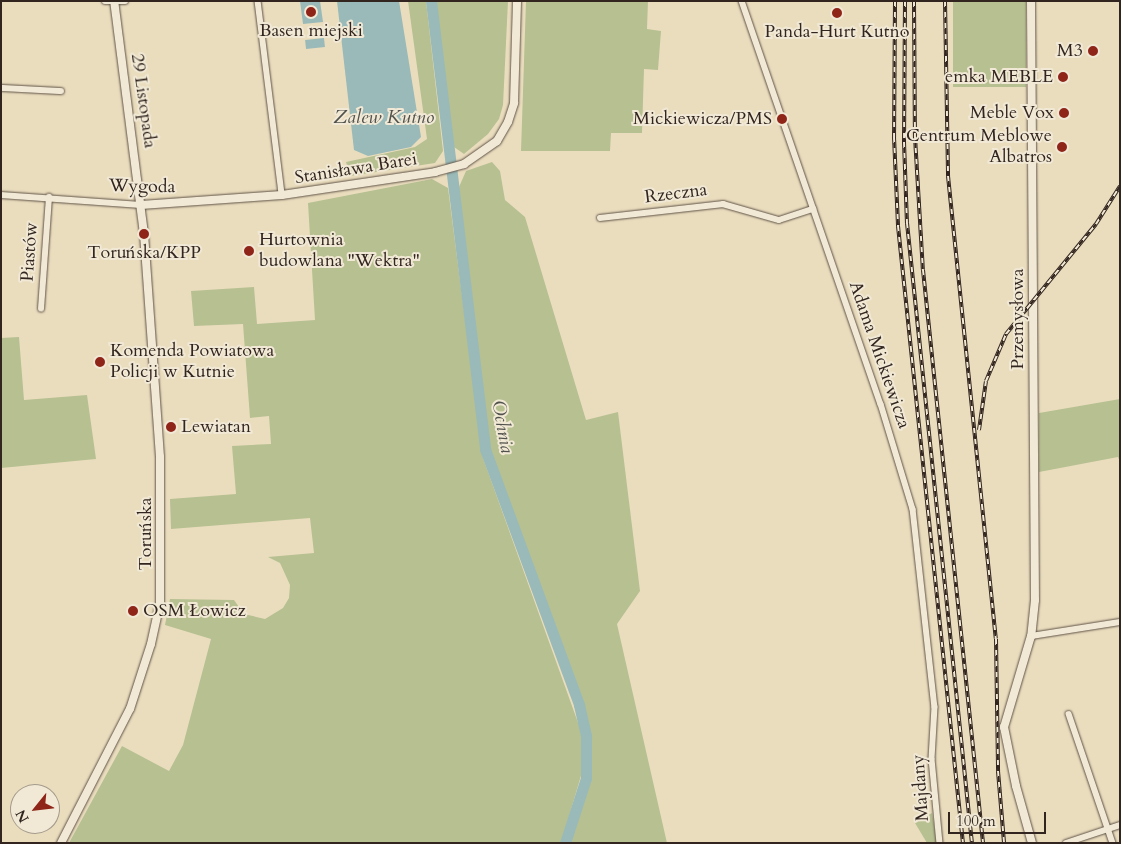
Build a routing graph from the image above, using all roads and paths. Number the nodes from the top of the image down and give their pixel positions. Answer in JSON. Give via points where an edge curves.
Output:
{"nodes":[{"id":1,"x":105,"y":1,"type":"edge"},
{"id":2,"x":125,"y":1,"type":"edge"},
{"id":3,"x":258,"y":1,"type":"edge"},
{"id":4,"x":517,"y":1,"type":"edge"},
{"id":5,"x":742,"y":1,"type":"edge"},
{"id":6,"x":1031,"y":1,"type":"edge"},
{"id":7,"x":114,"y":2,"type":"edge"},
{"id":8,"x":1,"y":88,"type":"edge"},
{"id":9,"x":61,"y":90,"type":"dead end"},
{"id":10,"x":1,"y":195,"type":"edge"},
{"id":11,"x":282,"y":195,"type":"junction"},
{"id":12,"x":49,"y":197,"type":"junction"},
{"id":13,"x":141,"y":205,"type":"junction"},
{"id":14,"x":813,"y":209,"type":"junction"},
{"id":15,"x":600,"y":218,"type":"dead end"},
{"id":16,"x":41,"y":309,"type":"dead end"},
{"id":17,"x":1120,"y":622,"type":"edge"},
{"id":18,"x":1031,"y":636,"type":"junction"},
{"id":19,"x":1069,"y":714,"type":"dead end"},
{"id":20,"x":935,"y":731,"type":"joint"},
{"id":21,"x":1120,"y":825,"type":"edge"},
{"id":22,"x":1108,"y":828,"type":"junction"},
{"id":23,"x":61,"y":843,"type":"edge"},
{"id":24,"x":940,"y":843,"type":"edge"},
{"id":25,"x":1032,"y":843,"type":"edge"},
{"id":26,"x":1066,"y":843,"type":"edge"},
{"id":27,"x":1113,"y":843,"type":"edge"}],
"edges":[{"from":1,"to":7,"type":"street"},
{"from":2,"to":7,"type":"street"},
{"from":3,"to":11,"type":"street"},
{"from":4,"to":11,"type":"street","name":"Stanisława Barei","via":[[514,93],[508,122],[497,141],[464,164],[435,172]]},
{"from":5,"to":14,"type":"street","name":"Adama Mickiewicza"},
{"from":6,"to":18,"type":"street","name":"Przemysłowa","via":[[1035,600]]},
{"from":7,"to":13,"type":"street","name":"29 Listopada"},
{"from":8,"to":9,"type":"street"},
{"from":10,"to":12,"type":"street","name":"Wygoda"},
{"from":11,"to":13,"type":"street","name":"Wygoda"},
{"from":12,"to":13,"type":"street","name":"Wygoda"},
{"from":12,"to":16,"type":"street","name":"Piastów"},
{"from":13,"to":23,"type":"street","name":"Toruńska","via":[[160,457],[160,603],[151,644],[130,709]]},
{"from":14,"to":15,"type":"street","name":"Rzeczna","via":[[779,220],[723,204]]},
{"from":14,"to":20,"type":"street","name":"Adama Mickiewicza","via":[[881,404],[913,509],[932,670]]},
{"from":17,"to":18,"type":"street"},
{"from":18,"to":25,"type":"street","name":"Przemysłowa","via":[[1004,727]]},
{"from":19,"to":22,"type":"street"},
{"from":20,"to":24,"type":"street","name":"Majdany","via":[[932,759]]},
{"from":21,"to":22,"type":"street"},
{"from":22,"to":26,"type":"street"},
{"from":22,"to":27,"type":"street"}]}
